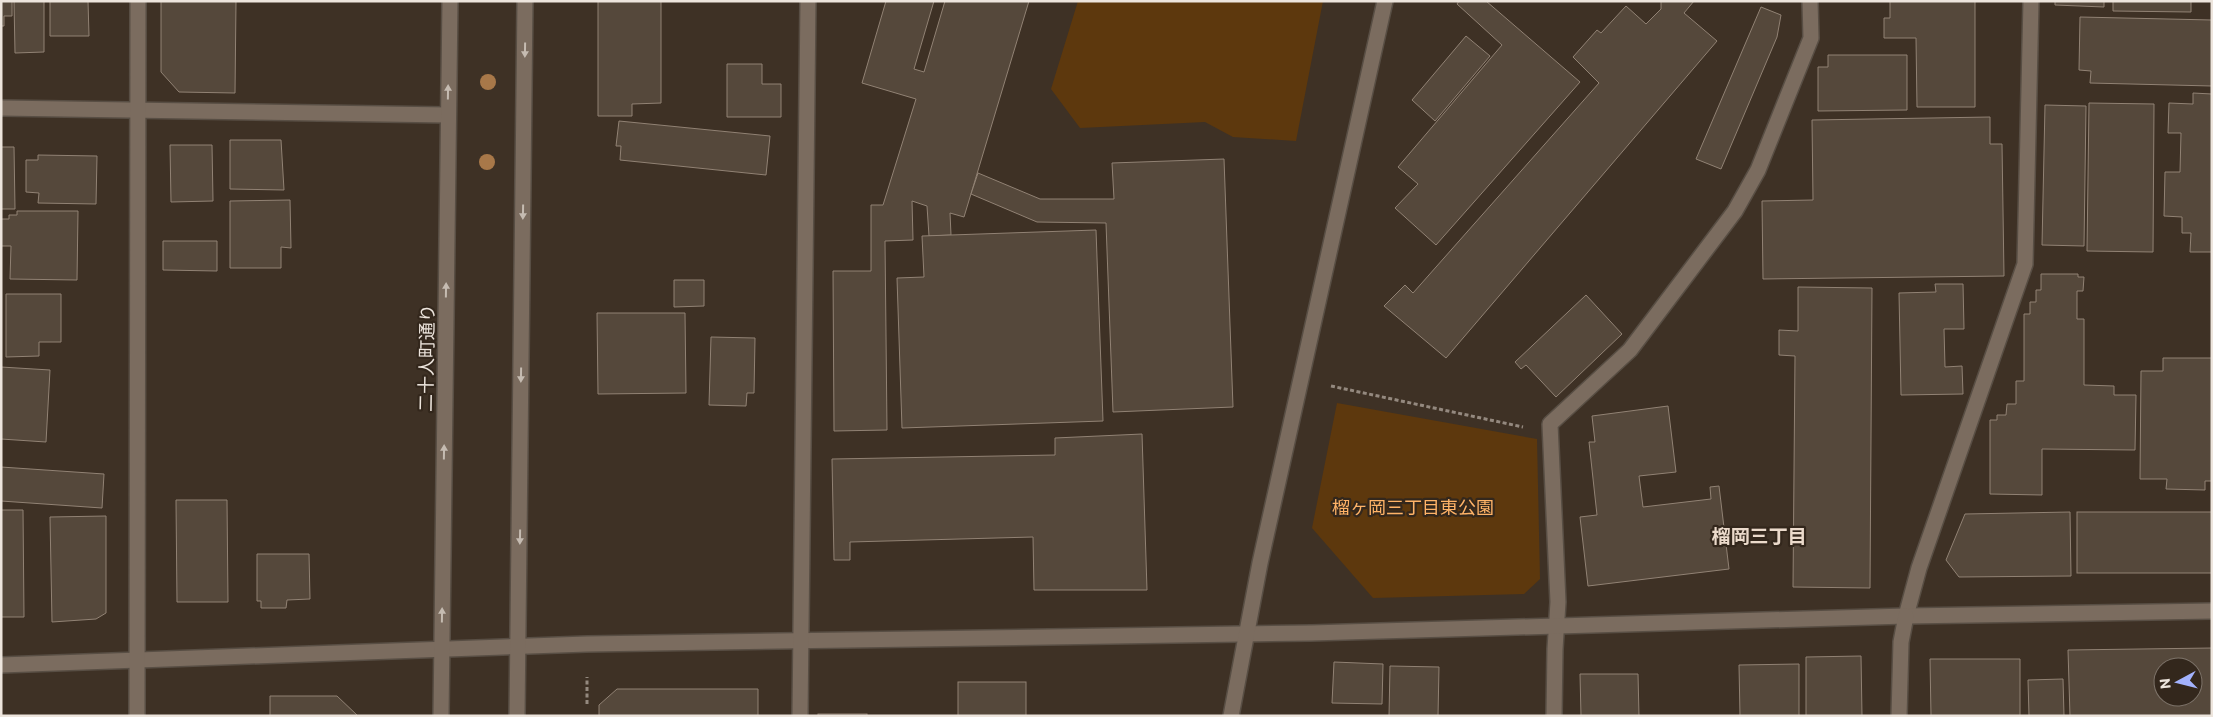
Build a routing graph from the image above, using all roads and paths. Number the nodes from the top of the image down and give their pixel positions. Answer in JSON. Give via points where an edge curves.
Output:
{"nodes":[{"id":1,"x":138,"y":1,"type":"edge"},
{"id":2,"x":450,"y":1,"type":"edge"},
{"id":3,"x":525,"y":1,"type":"edge"},
{"id":4,"x":808,"y":1,"type":"edge"},
{"id":5,"x":1385,"y":1,"type":"edge"},
{"id":6,"x":1810,"y":1,"type":"edge"},
{"id":7,"x":2031,"y":1,"type":"edge"},
{"id":8,"x":1,"y":108,"type":"edge"},
{"id":9,"x":138,"y":110,"type":"junction"},
{"id":10,"x":448,"y":115,"type":"junction"},
{"id":11,"x":1331,"y":386,"type":"dead end"},
{"id":12,"x":1549,"y":433,"type":"junction"},
{"id":13,"x":2212,"y":611,"type":"edge"},
{"id":14,"x":1906,"y":616,"type":"junction"},
{"id":15,"x":1557,"y":626,"type":"junction"},
{"id":16,"x":1246,"y":634,"type":"junction"},
{"id":17,"x":800,"y":640,"type":"junction"},
{"id":18,"x":518,"y":646,"type":"junction"},
{"id":19,"x":441,"y":649,"type":"junction"},
{"id":20,"x":137,"y":661,"type":"junction"},
{"id":21,"x":1,"y":665,"type":"edge"},
{"id":22,"x":587,"y":677,"type":"dead end"},
{"id":23,"x":587,"y":704,"type":"dead end"},
{"id":24,"x":137,"y":716,"type":"edge"},
{"id":25,"x":441,"y":716,"type":"edge"},
{"id":26,"x":517,"y":716,"type":"edge"},
{"id":27,"x":800,"y":716,"type":"edge"},
{"id":28,"x":1231,"y":716,"type":"edge"},
{"id":29,"x":1554,"y":716,"type":"edge"},
{"id":30,"x":1899,"y":716,"type":"edge"}],
"edges":[{"from":1,"to":9,"type":"street"},
{"from":10,"to":2,"type":"street","name":"二十人町通り","one_way":true},
{"from":3,"to":18,"type":"street","one_way":true},
{"from":4,"to":17,"type":"street"},
{"from":5,"to":16,"type":"street"},
{"from":6,"to":12,"type":"street","via":[[1811,38],[1758,170],[1735,211],[1630,350],[1550,424]]},
{"from":7,"to":14,"type":"street","via":[[2025,264],[1916,577]]},
{"from":8,"to":9,"type":"street"},
{"from":9,"to":10,"type":"street"},
{"from":9,"to":20,"type":"street"},
{"from":19,"to":10,"type":"street","name":"二十人町通り","one_way":true},
{"from":11,"to":12,"type":"path"},
{"from":12,"to":15,"type":"street"},
{"from":13,"to":14,"type":"street"},
{"from":14,"to":15,"type":"street"},
{"from":14,"to":30,"type":"street","via":[[1900,642]]},
{"from":15,"to":16,"type":"street"},
{"from":15,"to":29,"type":"street"},
{"from":16,"to":17,"type":"street"},
{"from":16,"to":28,"type":"street"},
{"from":17,"to":18,"type":"street"},
{"from":17,"to":27,"type":"street"},
{"from":18,"to":19,"type":"street"},
{"from":18,"to":26,"type":"street"},
{"from":19,"to":20,"type":"street"},
{"from":19,"to":25,"type":"street","name":"二十人町通り"},
{"from":20,"to":21,"type":"street"},
{"from":20,"to":24,"type":"street"},
{"from":22,"to":23,"type":"path"}]}
